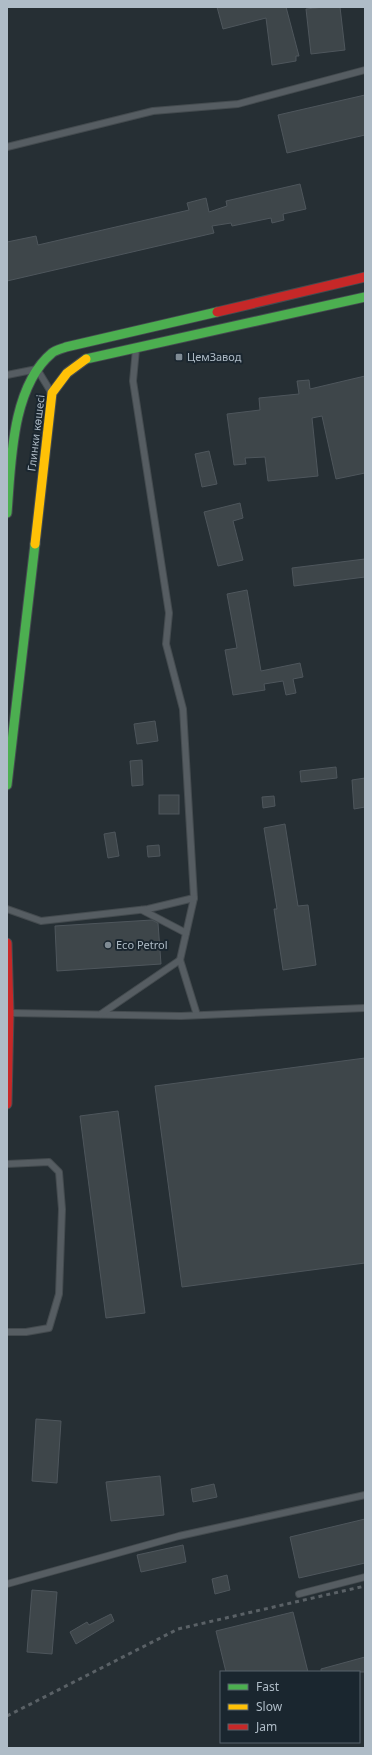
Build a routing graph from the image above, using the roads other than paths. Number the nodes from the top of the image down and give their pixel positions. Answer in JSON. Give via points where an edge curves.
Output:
{"nodes":[{"id":1,"x":365,"y":70,"type":"edge"},
{"id":2,"x":7,"y":147,"type":"edge"},
{"id":3,"x":365,"y":277,"type":"edge"},
{"id":4,"x":365,"y":297,"type":"edge"},
{"id":5,"x":137,"y":348,"type":"junction"},
{"id":6,"x":38,"y":369,"type":"junction"},
{"id":7,"x":7,"y":375,"type":"edge"},
{"id":8,"x":52,"y":393,"type":"junction"},
{"id":9,"x":7,"y":513,"type":"edge"},
{"id":10,"x":7,"y":785,"type":"edge"},
{"id":11,"x":194,"y":898,"type":"junction"},
{"id":12,"x":7,"y":909,"type":"edge"},
{"id":13,"x":141,"y":910,"type":"junction"},
{"id":14,"x":186,"y":933,"type":"junction"},
{"id":15,"x":7,"y":943,"type":"edge"},
{"id":16,"x":7,"y":949,"type":"edge"},
{"id":17,"x":180,"y":960,"type":"junction"},
{"id":18,"x":365,"y":1008,"type":"edge"},
{"id":19,"x":9,"y":1013,"type":"junction"},
{"id":20,"x":101,"y":1014,"type":"junction"},
{"id":21,"x":197,"y":1015,"type":"junction"},
{"id":22,"x":7,"y":1104,"type":"edge"},
{"id":23,"x":7,"y":1164,"type":"edge"},
{"id":24,"x":7,"y":1332,"type":"edge"},
{"id":25,"x":365,"y":1495,"type":"edge"},
{"id":26,"x":365,"y":1577,"type":"edge"},
{"id":27,"x":7,"y":1584,"type":"edge"},
{"id":28,"x":299,"y":1594,"type":"dead end"}],
"edges":[{"from":1,"to":2,"type":"lane","via":[[238,104],[153,111]]},
{"from":3,"to":6,"type":"main road","name":"Глинки көшесі","via":[[66,347],[53,353]]},
{"from":4,"to":5,"type":"main road","name":"Глинки көшесі"},
{"from":5,"to":8,"type":"main road","name":"Глинки көшесі","via":[[87,358],[64,376]]},
{"from":5,"to":11,"type":"lane","via":[[133,381],[169,613],[166,644],[183,709]]},
{"from":6,"to":7,"type":"lane"},
{"from":6,"to":8,"type":"lane"},
{"from":6,"to":9,"type":"main road","name":"Глинки көшесі","via":[[26,392],[16,434]]},
{"from":8,"to":10,"type":"main road","name":"Глинки көшесі"},
{"from":11,"to":13,"type":"lane"},
{"from":11,"to":14,"type":"lane"},
{"from":12,"to":13,"type":"lane","via":[[40,920]]},
{"from":13,"to":14,"type":"lane"},
{"from":14,"to":17,"type":"lane"},
{"from":15,"to":16,"type":"main road"},
{"from":16,"to":19,"type":"main road"},
{"from":17,"to":20,"type":"lane"},
{"from":17,"to":21,"type":"lane"},
{"from":18,"to":21,"type":"lane"},
{"from":19,"to":20,"type":"lane"},
{"from":19,"to":22,"type":"main road"},
{"from":20,"to":21,"type":"lane"},
{"from":23,"to":24,"type":"lane","via":[[49,1162],[59,1172],[62,1209],[59,1294],[49,1328]]},
{"from":25,"to":27,"type":"lane","via":[[179,1536]]},
{"from":26,"to":28,"type":"lane"}]}
